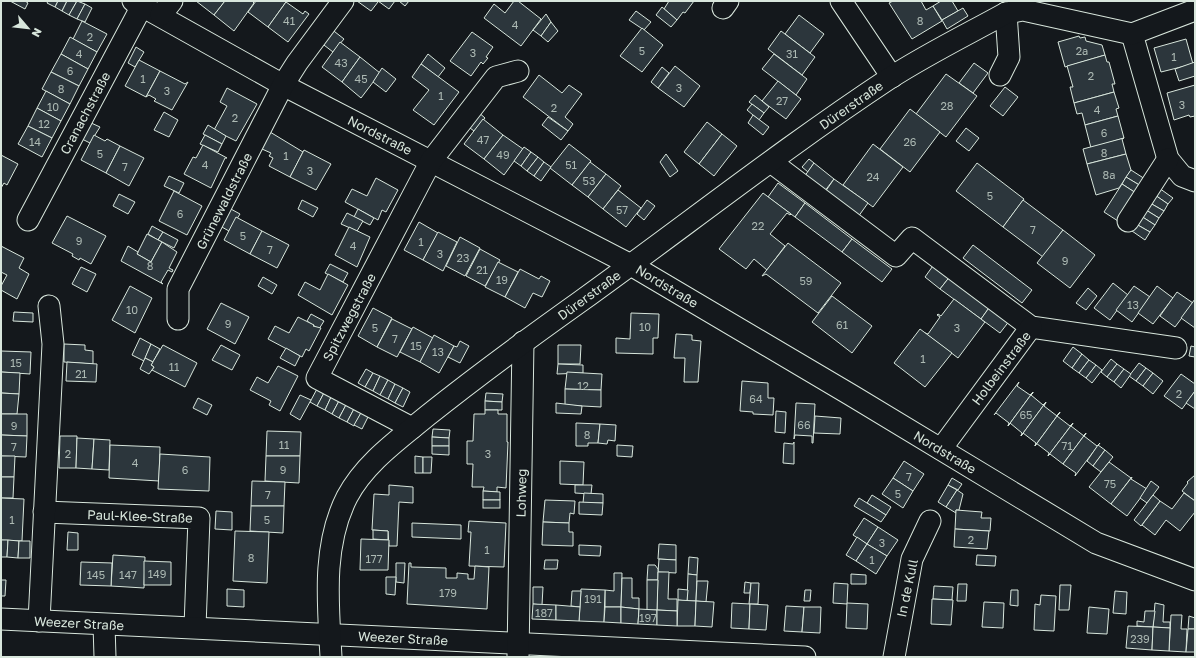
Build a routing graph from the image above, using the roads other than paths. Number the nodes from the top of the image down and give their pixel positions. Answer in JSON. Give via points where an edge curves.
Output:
{"nodes":[{"id":1,"x":343,"y":1,"type":"edge"},
{"id":2,"x":841,"y":1,"type":"edge"},
{"id":3,"x":138,"y":4,"type":"edge"},
{"id":4,"x":166,"y":8,"type":"edge"},
{"id":5,"x":1195,"y":10,"type":"edge"},
{"id":6,"x":1006,"y":13,"type":"junction"},
{"id":7,"x":1132,"y":34,"type":"junction"},
{"id":8,"x":518,"y":71,"type":"dead end"},
{"id":9,"x":1000,"y":75,"type":"dead end"},
{"id":10,"x":892,"y":77,"type":"junction"},
{"id":11,"x":283,"y":86,"type":"junction"},
{"id":12,"x":1168,"y":159,"type":"junction"},
{"id":13,"x":431,"y":161,"type":"junction"},
{"id":14,"x":771,"y":162,"type":"junction"},
{"id":15,"x":1195,"y":181,"type":"edge"},
{"id":16,"x":28,"y":220,"type":"dead end"},
{"id":17,"x":1128,"y":220,"type":"dead end"},
{"id":18,"x":631,"y":265,"type":"junction"},
{"id":19,"x":49,"y":306,"type":"dead end"},
{"id":20,"x":178,"y":319,"type":"dead end"},
{"id":21,"x":1031,"y":327,"type":"junction"},
{"id":22,"x":523,"y":342,"type":"junction"},
{"id":23,"x":1176,"y":348,"type":"dead end"},
{"id":24,"x":412,"y":428,"type":"junction"},
{"id":25,"x":941,"y":449,"type":"junction"},
{"id":26,"x":44,"y":512,"type":"junction"},
{"id":27,"x":930,"y":521,"type":"dead end"},
{"id":28,"x":1192,"y":574,"type":"edge"},
{"id":29,"x":1,"y":619,"type":"edge"},
{"id":30,"x":39,"y":621,"type":"junction"},
{"id":31,"x":104,"y":625,"type":"junction"},
{"id":32,"x":195,"y":627,"type":"junction"},
{"id":33,"x":330,"y":634,"type":"junction"},
{"id":34,"x":518,"y":650,"type":"edge"},
{"id":35,"x":105,"y":657,"type":"edge"},
{"id":36,"x":331,"y":657,"type":"edge"},
{"id":37,"x":805,"y":657,"type":"edge"},
{"id":38,"x":894,"y":657,"type":"edge"}],
"edges":[{"from":1,"to":11,"type":"street","name":"Grünewaldstraße"},
{"from":2,"to":10,"type":"street"},
{"from":3,"to":4,"type":"street","name":"Nordstraße"},
{"from":3,"to":16,"type":"street","name":"Cranachstraße"},
{"from":4,"to":11,"type":"street","name":"Nordstraße"},
{"from":5,"to":7,"type":"street"},
{"from":6,"to":7,"type":"street","via":[[1023,10]]},
{"from":6,"to":9,"type":"street","via":[[1009,57]]},
{"from":6,"to":10,"type":"street","name":"Dürerstraße"},
{"from":7,"to":12,"type":"street"},
{"from":8,"to":13,"type":"street","name":"Spitzwegstraße","via":[[496,77]]},
{"from":10,"to":14,"type":"street","name":"Dürerstraße"},
{"from":11,"to":13,"type":"street","name":"Nordstraße"},
{"from":11,"to":20,"type":"street","name":"Grünewaldstraße","via":[[178,289]]},
{"from":12,"to":15,"type":"street","via":[[1182,176]]},
{"from":12,"to":17,"type":"street"},
{"from":13,"to":18,"type":"street","name":"Nordstraße"},
{"from":13,"to":24,"type":"street","name":"Spitzwegstraße","via":[[317,378]]},
{"from":14,"to":18,"type":"street","name":"Dürerstraße"},
{"from":14,"to":21,"type":"street","via":[[896,256],[912,238]]},
{"from":18,"to":22,"type":"street","name":"Dürerstraße"},
{"from":18,"to":25,"type":"street","name":"Nordstraße"},
{"from":19,"to":26,"type":"street","via":[[53,344]]},
{"from":21,"to":23,"type":"street","name":"Holbeinstraße"},
{"from":21,"to":25,"type":"street","name":"Holbeinstraße"},
{"from":22,"to":24,"type":"street","name":"Dürerstraße"},
{"from":22,"to":34,"type":"street","name":"Lohweg"},
{"from":24,"to":33,"type":"street","name":"Dürerstraße","via":[[363,473],[348,496],[338,519],[328,575]]},
{"from":25,"to":28,"type":"street","name":"Nordstraße","via":[[1096,543]]},
{"from":26,"to":30,"type":"street"},
{"from":26,"to":32,"type":"street","name":"Paul-Klee-Straße","via":[[199,518]]},
{"from":27,"to":38,"type":"street","name":"In de Kull","via":[[912,559]]},
{"from":29,"to":30,"type":"street","name":"Weezer Straße"},
{"from":30,"to":31,"type":"street","name":"Weezer Straße"},
{"from":31,"to":32,"type":"street","name":"Weezer Straße"},
{"from":31,"to":35,"type":"street"},
{"from":32,"to":33,"type":"street","name":"Weezer Straße"},
{"from":33,"to":34,"type":"street","name":"Weezer Straße"},
{"from":33,"to":36,"type":"street","name":"Dürerstraße"},
{"from":34,"to":37,"type":"street","name":"Weezer Straße"}]}
